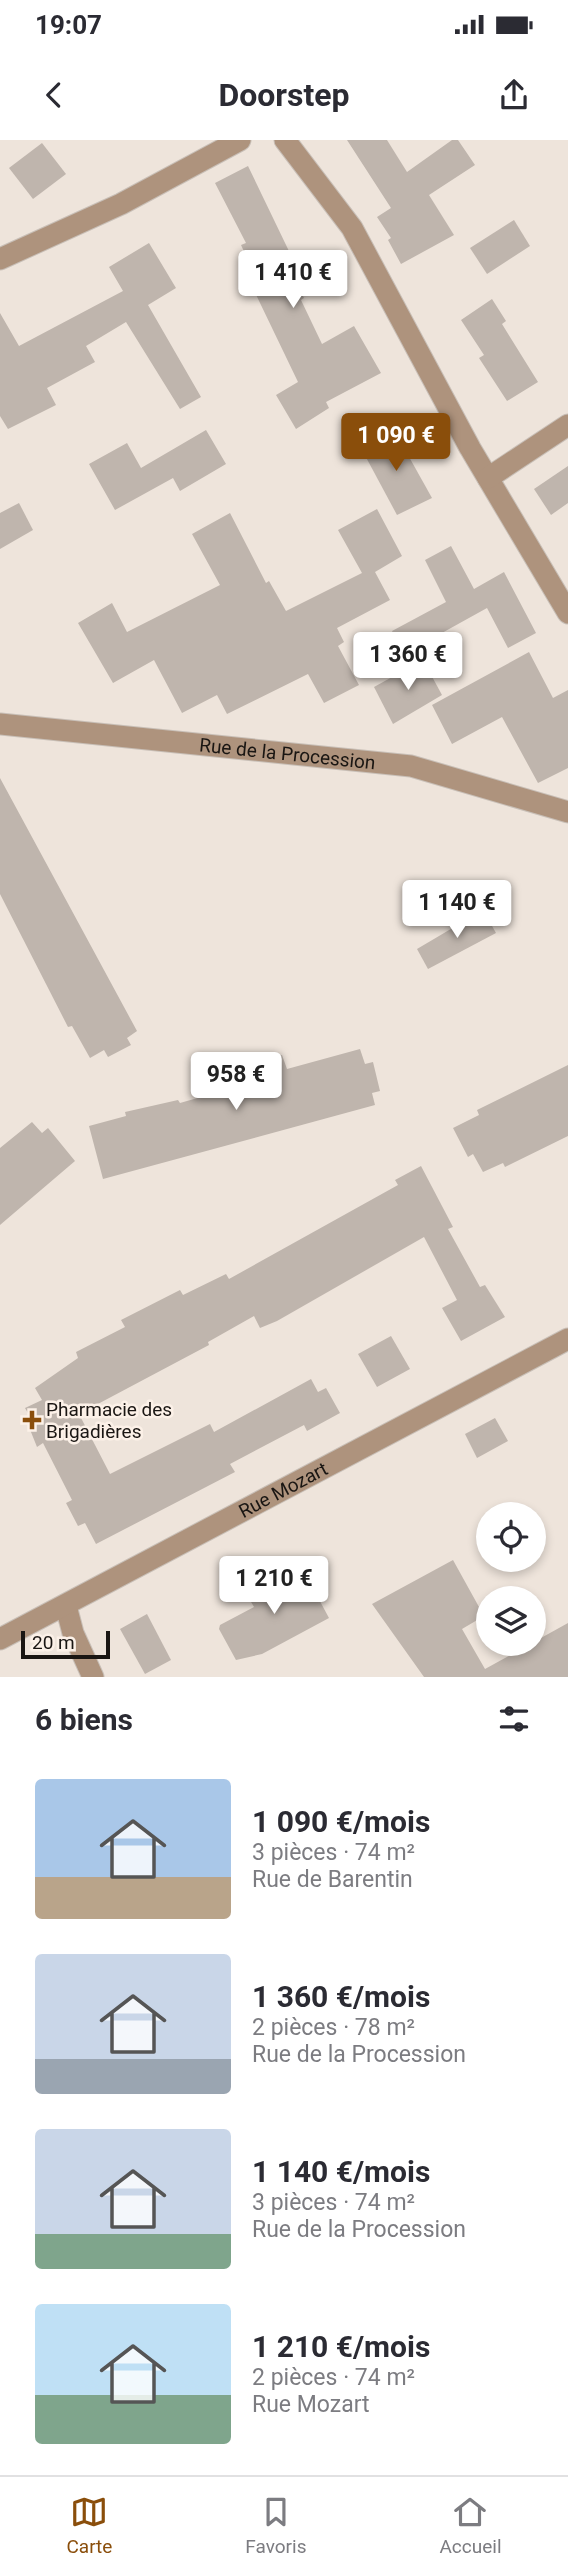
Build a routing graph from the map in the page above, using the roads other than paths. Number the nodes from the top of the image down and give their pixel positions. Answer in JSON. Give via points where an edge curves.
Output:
{"nodes":[{"id":1,"x":240,"y":140,"type":"edge"},
{"id":2,"x":285,"y":140,"type":"edge"},
{"id":3,"x":0,"y":259,"type":"edge"},
{"id":4,"x":568,"y":425,"type":"edge"},
{"id":5,"x":488,"y":478,"type":"junction"},
{"id":6,"x":568,"y":613,"type":"edge"},
{"id":7,"x":0,"y":724,"type":"edge"},
{"id":8,"x":568,"y":812,"type":"edge"},
{"id":9,"x":568,"y":1339,"type":"edge"},
{"id":10,"x":65,"y":1606,"type":"junction"},
{"id":11,"x":0,"y":1639,"type":"edge"},
{"id":12,"x":93,"y":1677,"type":"edge"}],
"edges":[{"from":1,"to":3,"type":"street","via":[[121,204]]},
{"from":2,"to":5,"type":"street","via":[[352,228]]},
{"from":4,"to":5,"type":"street"},
{"from":5,"to":6,"type":"street"},
{"from":7,"to":8,"type":"street","name":"Rue de la Procession","via":[[411,766]]},
{"from":9,"to":10,"type":"street","name":"Rue Mozart"},
{"from":10,"to":11,"type":"street","name":"Rue Mozart"},
{"from":10,"to":12,"type":"street"}]}
